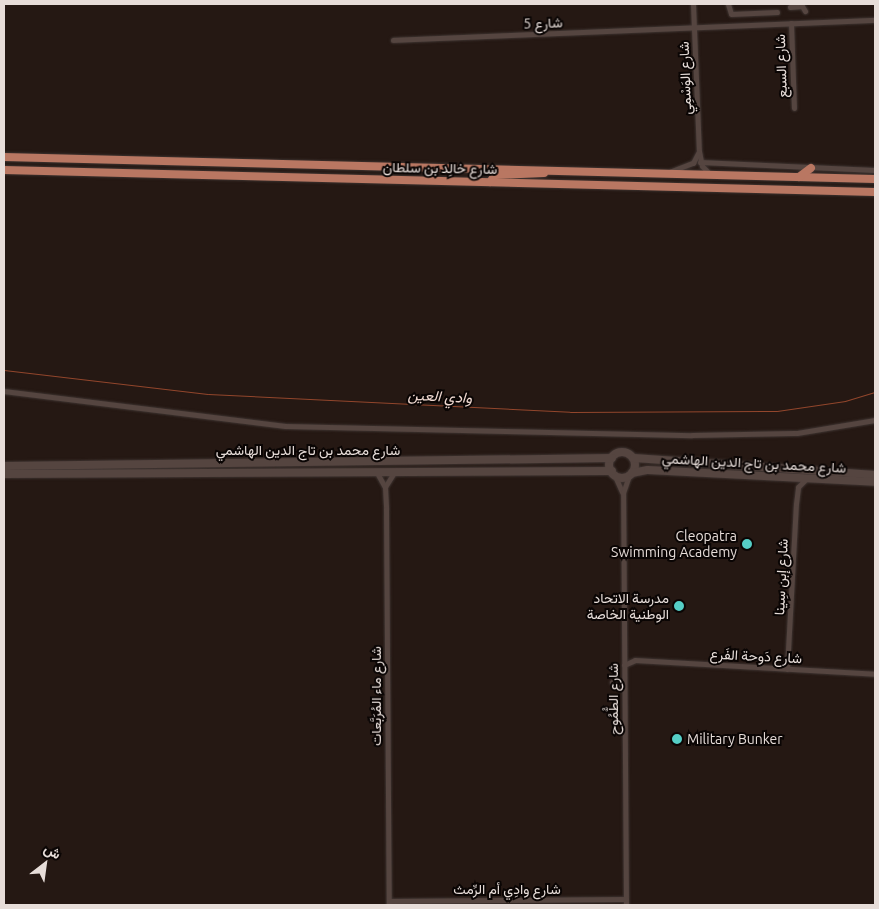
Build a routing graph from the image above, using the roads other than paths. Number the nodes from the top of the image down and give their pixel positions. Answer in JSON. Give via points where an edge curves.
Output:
{"nodes":[{"id":1,"x":693,"y":4,"type":"edge"},
{"id":2,"x":728,"y":4,"type":"edge"},
{"id":3,"x":790,"y":6,"type":"dead end"},
{"id":4,"x":777,"y":12,"type":"dead end"},
{"id":5,"x":875,"y":20,"type":"edge"},
{"id":6,"x":805,"y":22,"type":"junction"},
{"id":7,"x":790,"y":23,"type":"junction"},
{"id":8,"x":694,"y":27,"type":"junction"},
{"id":9,"x":393,"y":40,"type":"dead end"},
{"id":10,"x":794,"y":108,"type":"dead end"},
{"id":11,"x":699,"y":151,"type":"junction"},
{"id":12,"x":4,"y":157,"type":"edge"},
{"id":13,"x":700,"y":162,"type":"junction"},
{"id":14,"x":811,"y":168,"type":"junction"},
{"id":15,"x":482,"y":169,"type":"junction"},
{"id":16,"x":4,"y":170,"type":"edge"},
{"id":17,"x":553,"y":170,"type":"junction"},
{"id":18,"x":875,"y":170,"type":"edge"},
{"id":19,"x":663,"y":174,"type":"junction"},
{"id":20,"x":710,"y":175,"type":"junction"},
{"id":21,"x":799,"y":177,"type":"junction"},
{"id":22,"x":875,"y":179,"type":"edge"},
{"id":23,"x":419,"y":180,"type":"junction"},
{"id":24,"x":490,"y":182,"type":"junction"},
{"id":25,"x":875,"y":192,"type":"edge"},
{"id":26,"x":4,"y":391,"type":"edge"},
{"id":27,"x":875,"y":420,"type":"edge"},
{"id":28,"x":612,"y":458,"type":"junction"},
{"id":29,"x":634,"y":458,"type":"junction"},
{"id":30,"x":46,"y":465,"type":"junction"},
{"id":31,"x":4,"y":466,"type":"edge"},
{"id":32,"x":376,"y":470,"type":"junction"},
{"id":33,"x":396,"y":470,"type":"junction"},
{"id":34,"x":613,"y":473,"type":"junction"},
{"id":35,"x":4,"y":474,"type":"edge"},
{"id":36,"x":19,"y":474,"type":"junction"},
{"id":37,"x":630,"y":475,"type":"junction"},
{"id":38,"x":875,"y":475,"type":"edge"},
{"id":39,"x":791,"y":478,"type":"junction"},
{"id":40,"x":806,"y":479,"type":"junction"},
{"id":41,"x":875,"y":482,"type":"edge"},
{"id":42,"x":385,"y":487,"type":"junction"},
{"id":43,"x":798,"y":487,"type":"junction"},
{"id":44,"x":623,"y":492,"type":"junction"},
{"id":45,"x":624,"y":651,"type":"junction"},
{"id":46,"x":635,"y":660,"type":"junction"},
{"id":47,"x":624,"y":666,"type":"junction"},
{"id":48,"x":787,"y":669,"type":"junction"},
{"id":49,"x":875,"y":674,"type":"edge"},
{"id":50,"x":612,"y":682,"type":"dead end"},
{"id":51,"x":624,"y":688,"type":"junction"},
{"id":52,"x":626,"y":902,"type":"edge"},
{"id":53,"x":389,"y":903,"type":"edge"},
{"id":54,"x":496,"y":903,"type":"edge"}],
"edges":[{"from":1,"to":8,"type":"street","name":"شارع الوَسْمِي"},
{"from":2,"to":4,"type":"street","via":[[731,14]]},
{"from":3,"to":6,"type":"street","via":[[802,6]]},
{"from":5,"to":6,"type":"street","name":"شارع 5"},
{"from":6,"to":7,"type":"street","name":"شارع 5"},
{"from":7,"to":8,"type":"street","name":"شارع 5"},
{"from":7,"to":10,"type":"street","name":"شارع السبع"},
{"from":8,"to":9,"type":"street","name":"شارع 5"},
{"from":8,"to":11,"type":"street","name":"شارع الوَسْمِي"},
{"from":11,"to":13,"type":"street","name":"شارع الوَسْمِي"},
{"from":11,"to":19,"type":"street","via":[[693,162]]},
{"from":12,"to":15,"type":"main road","name":"شارع خالِد بن سلطان"},
{"from":13,"to":14,"type":"street"},
{"from":13,"to":20,"type":"street"},
{"from":14,"to":18,"type":"street"},
{"from":14,"to":21,"type":"main road"},
{"from":15,"to":17,"type":"main road","name":"شارع خالِد بن سلطان"},
{"from":15,"to":23,"type":"main road","via":[[478,176]]},
{"from":16,"to":23,"type":"main road","name":"شارع خالِد بن سلطان"},
{"from":17,"to":19,"type":"main road","name":"شارع خالِد بن سلطان"},
{"from":17,"to":24,"type":"main road","via":[[532,176],[495,175]]},
{"from":19,"to":20,"type":"main road","name":"شارع خالِد بن سلطان"},
{"from":20,"to":21,"type":"main road","name":"شارع خالِد بن سلطان"},
{"from":21,"to":22,"type":"main road","name":"شارع خالِد بن سلطان"},
{"from":23,"to":24,"type":"main road","name":"شارع خالِد بن سلطان"},
{"from":24,"to":25,"type":"main road","name":"شارع خالِد بن سلطان"},
{"from":26,"to":27,"type":"street","via":[[285,426],[711,435],[797,432]]},
{"from":28,"to":29,"type":"street","name":"شارع محمد بن تاج الدين الهاشمي","via":[[624,452]]},
{"from":28,"to":30,"type":"street","name":"شارع محمد بن تاج الدين الهاشمي"},
{"from":28,"to":34,"type":"street"},
{"from":29,"to":37,"type":"street"},
{"from":29,"to":38,"type":"street","name":"شارع محمد بن تاج الدين الهاشمي"},
{"from":30,"to":31,"type":"street","name":"شارع محمد بن تاج الدين الهاشمي"},
{"from":30,"to":36,"type":"street","via":[[17,468]]},
{"from":32,"to":33,"type":"street","name":"شارع محمد بن تاج الدين الهاشمي"},
{"from":32,"to":36,"type":"street","name":"شارع محمد بن تاج الدين الهاشمي"},
{"from":32,"to":42,"type":"street","name":"شارع ماء المُرَبَّعات"},
{"from":33,"to":34,"type":"street","name":"شارع محمد بن تاج الدين الهاشمي"},
{"from":33,"to":42,"type":"street"},
{"from":34,"to":37,"type":"street","name":"شارع محمد بن تاج الدين الهاشمي"},
{"from":34,"to":44,"type":"street","name":"شارع الطُّمُوح"},
{"from":35,"to":36,"type":"street","name":"شارع محمد بن تاج الدين الهاشمي"},
{"from":37,"to":39,"type":"street","name":"شارع محمد بن تاج الدين الهاشمي","via":[[648,470]]},
{"from":37,"to":44,"type":"street","name":"شارع الطُّمُوح"},
{"from":39,"to":40,"type":"street","name":"شارع محمد بن تاج الدين الهاشمي"},
{"from":39,"to":43,"type":"street"},
{"from":40,"to":41,"type":"street","name":"شارع محمد بن تاج الدين الهاشمي"},
{"from":40,"to":43,"type":"street"},
{"from":42,"to":53,"type":"street","name":"شارع ماء المُرَبَّعات"},
{"from":43,"to":48,"type":"street","name":"شارع إبن سِينا"},
{"from":44,"to":45,"type":"street","name":"شارع الطُّمُوح"},
{"from":45,"to":46,"type":"street"},
{"from":45,"to":47,"type":"street","name":"شارع الطُّمُوح"},
{"from":46,"to":47,"type":"street"},
{"from":46,"to":48,"type":"street","name":"شارع دَوحة الفَرع"},
{"from":47,"to":51,"type":"street","name":"شارع الطُّمُوح"},
{"from":48,"to":49,"type":"street","name":"شارع دَوحة الفَرع"},
{"from":50,"to":51,"type":"street"},
{"from":51,"to":52,"type":"street","name":"شارع الطُّمُوح"},
{"from":52,"to":54,"type":"street","name":"شارع وادِي أم الرِّمث"},
{"from":53,"to":54,"type":"street","name":"شارع وادِي أم الرِّمث"}]}
